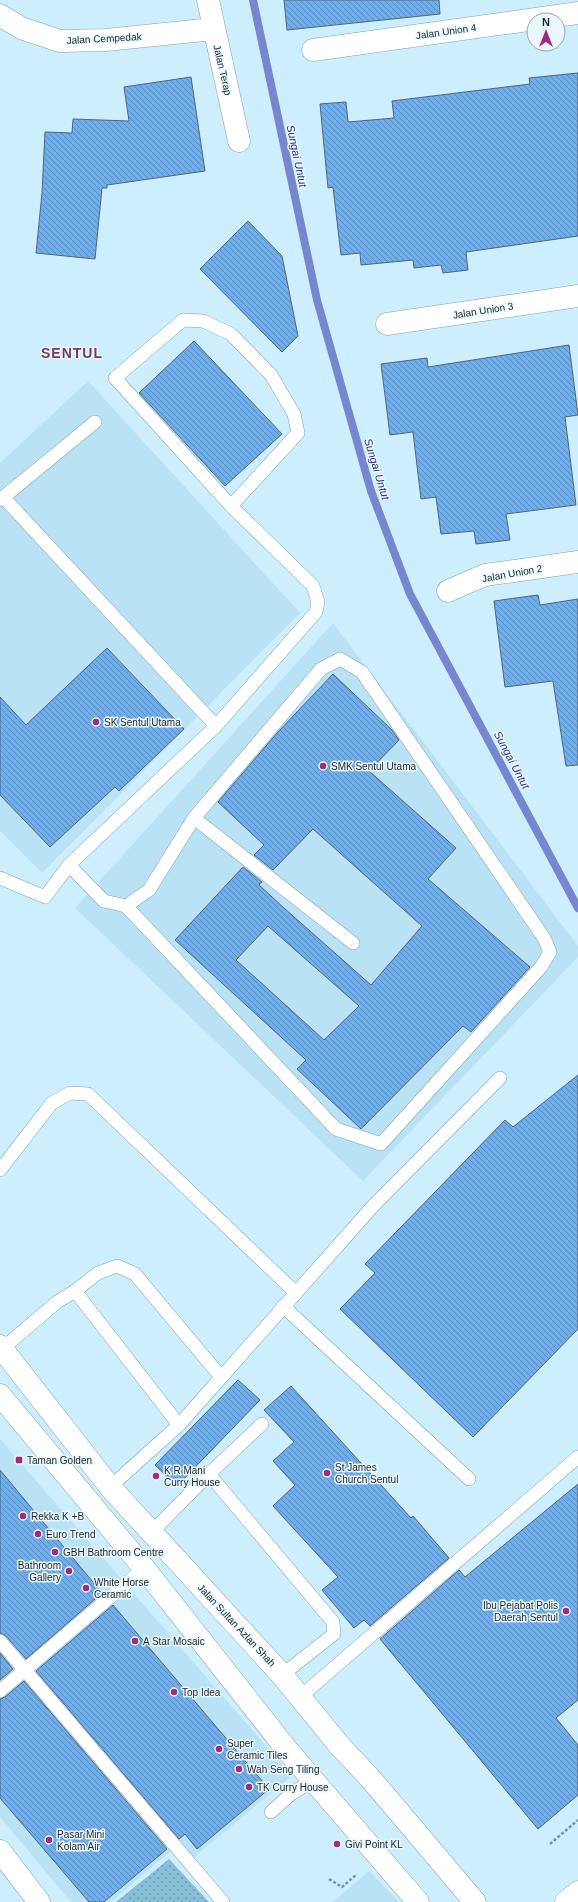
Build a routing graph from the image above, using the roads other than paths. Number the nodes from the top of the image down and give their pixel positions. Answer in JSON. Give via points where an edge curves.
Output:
{"nodes":[{"id":1,"x":208,"y":0,"type":"edge"},
{"id":2,"x":578,"y":13,"type":"edge"},
{"id":3,"x":0,"y":15,"type":"edge"},
{"id":4,"x":213,"y":29,"type":"junction"},
{"id":5,"x":314,"y":50,"type":"dead end"},
{"id":6,"x":239,"y":141,"type":"dead end"},
{"id":7,"x":578,"y":296,"type":"edge"},
{"id":8,"x":387,"y":324,"type":"dead end"},
{"id":9,"x":95,"y":422,"type":"dead end"},
{"id":10,"x":2,"y":499,"type":"edge"},
{"id":11,"x":231,"y":506,"type":"junction"},
{"id":12,"x":578,"y":562,"type":"edge"},
{"id":13,"x":448,"y":591,"type":"dead end"},
{"id":14,"x":216,"y":726,"type":"junction"},
{"id":15,"x":194,"y":818,"type":"junction"},
{"id":16,"x":70,"y":865,"type":"junction"},
{"id":17,"x":0,"y":878,"type":"edge"},
{"id":18,"x":126,"y":906,"type":"junction"},
{"id":19,"x":353,"y":943,"type":"dead end"},
{"id":20,"x":500,"y":1078,"type":"dead end"},
{"id":21,"x":0,"y":1170,"type":"edge"},
{"id":22,"x":75,"y":1291,"type":"junction"},
{"id":23,"x":295,"y":1292,"type":"junction"},
{"id":24,"x":283,"y":1306,"type":"junction"},
{"id":25,"x":1,"y":1348,"type":"edge"},
{"id":26,"x":221,"y":1377,"type":"junction"},
{"id":27,"x":0,"y":1395,"type":"edge"},
{"id":28,"x":262,"y":1424,"type":"dead end"},
{"id":29,"x":179,"y":1425,"type":"junction"},
{"id":30,"x":578,"y":1457,"type":"edge"},
{"id":31,"x":209,"y":1474,"type":"junction"},
{"id":32,"x":469,"y":1478,"type":"dead end"},
{"id":33,"x":110,"y":1487,"type":"junction"},
{"id":34,"x":152,"y":1532,"type":"junction"},
{"id":35,"x":144,"y":1568,"type":"junction"},
{"id":36,"x":0,"y":1641,"type":"edge"},
{"id":37,"x":24,"y":1670,"type":"junction"},
{"id":38,"x":282,"y":1675,"type":"junction"},
{"id":39,"x":0,"y":1691,"type":"edge"},
{"id":40,"x":300,"y":1697,"type":"junction"},
{"id":41,"x":313,"y":1780,"type":"junction"},
{"id":42,"x":271,"y":1812,"type":"dead end"},
{"id":43,"x":0,"y":1851,"type":"edge"},
{"id":44,"x":578,"y":1892,"type":"edge"},
{"id":45,"x":39,"y":1902,"type":"edge"},
{"id":46,"x":223,"y":1902,"type":"edge"},
{"id":47,"x":418,"y":1902,"type":"edge"},
{"id":48,"x":475,"y":1902,"type":"edge"},
{"id":49,"x":566,"y":1902,"type":"edge"}],
"edges":[{"from":1,"to":4,"type":"main road","name":"Jalan Terap"},
{"from":2,"to":5,"type":"main road","name":"Jalan Union 4"},
{"from":3,"to":4,"type":"main road","name":"Jalan Cempedak","via":[[21,28],[60,41],[106,40]]},
{"from":4,"to":6,"type":"main road","name":"Jalan Terap"},
{"from":7,"to":8,"type":"main road","name":"Jalan Union 3"},
{"from":9,"to":10,"type":"lane"},
{"from":10,"to":14,"type":"lane"},
{"from":11,"to":11,"type":"lane","via":[[115,378],[182,320],[203,321],[231,334],[271,375],[294,414],[298,433]]},
{"from":11,"to":14,"type":"lane","via":[[313,586],[318,602],[316,612]]},
{"from":12,"to":13,"type":"main road","name":"Jalan Union 2","via":[[485,575]]},
{"from":14,"to":16,"type":"lane"},
{"from":15,"to":18,"type":"lane","via":[[149,890]]},
{"from":15,"to":18,"type":"lane","via":[[321,669],[340,659],[362,672],[544,938],[550,952],[540,967],[381,1144],[336,1129]]},
{"from":15,"to":19,"type":"lane"},
{"from":16,"to":17,"type":"lane","via":[[45,897]]},
{"from":16,"to":18,"type":"lane","via":[[104,901]]},
{"from":20,"to":23,"type":"lane","via":[[373,1206]]},
{"from":21,"to":23,"type":"lane","via":[[52,1103],[70,1093],[88,1094]]},
{"from":22,"to":25,"type":"lane","via":[[57,1302]]},
{"from":22,"to":26,"type":"lane","via":[[98,1273],[118,1266],[134,1274]]},
{"from":22,"to":29,"type":"lane"},
{"from":23,"to":24,"type":"lane"},
{"from":24,"to":26,"type":"lane"},
{"from":24,"to":32,"type":"lane"},
{"from":25,"to":33,"type":"main road","name":"Jalan Sultan Azlan Shah"},
{"from":26,"to":29,"type":"lane"},
{"from":27,"to":35,"type":"main road"},
{"from":28,"to":31,"type":"lane"},
{"from":29,"to":33,"type":"lane"},
{"from":30,"to":40,"type":"lane"},
{"from":31,"to":34,"type":"lane"},
{"from":31,"to":38,"type":"lane","via":[[334,1622],[334,1634]]},
{"from":33,"to":34,"type":"main road","name":"Jalan Sultan Azlan Shah"},
{"from":34,"to":38,"type":"main road","name":"Jalan Sultan Azlan Shah"},
{"from":35,"to":37,"type":"lane"},
{"from":35,"to":41,"type":"main road"},
{"from":36,"to":37,"type":"lane"},
{"from":37,"to":39,"type":"lane"},
{"from":37,"to":46,"type":"lane"},
{"from":38,"to":40,"type":"main road","name":"Jalan Sultan Azlan Shah"},
{"from":40,"to":48,"type":"main road","name":"Jalan Sultan Azlan Shah"},
{"from":41,"to":42,"type":"lane","via":[[290,1794]]},
{"from":41,"to":47,"type":"main road"},
{"from":43,"to":45,"type":"main road"},
{"from":44,"to":49,"type":"main road"}]}
